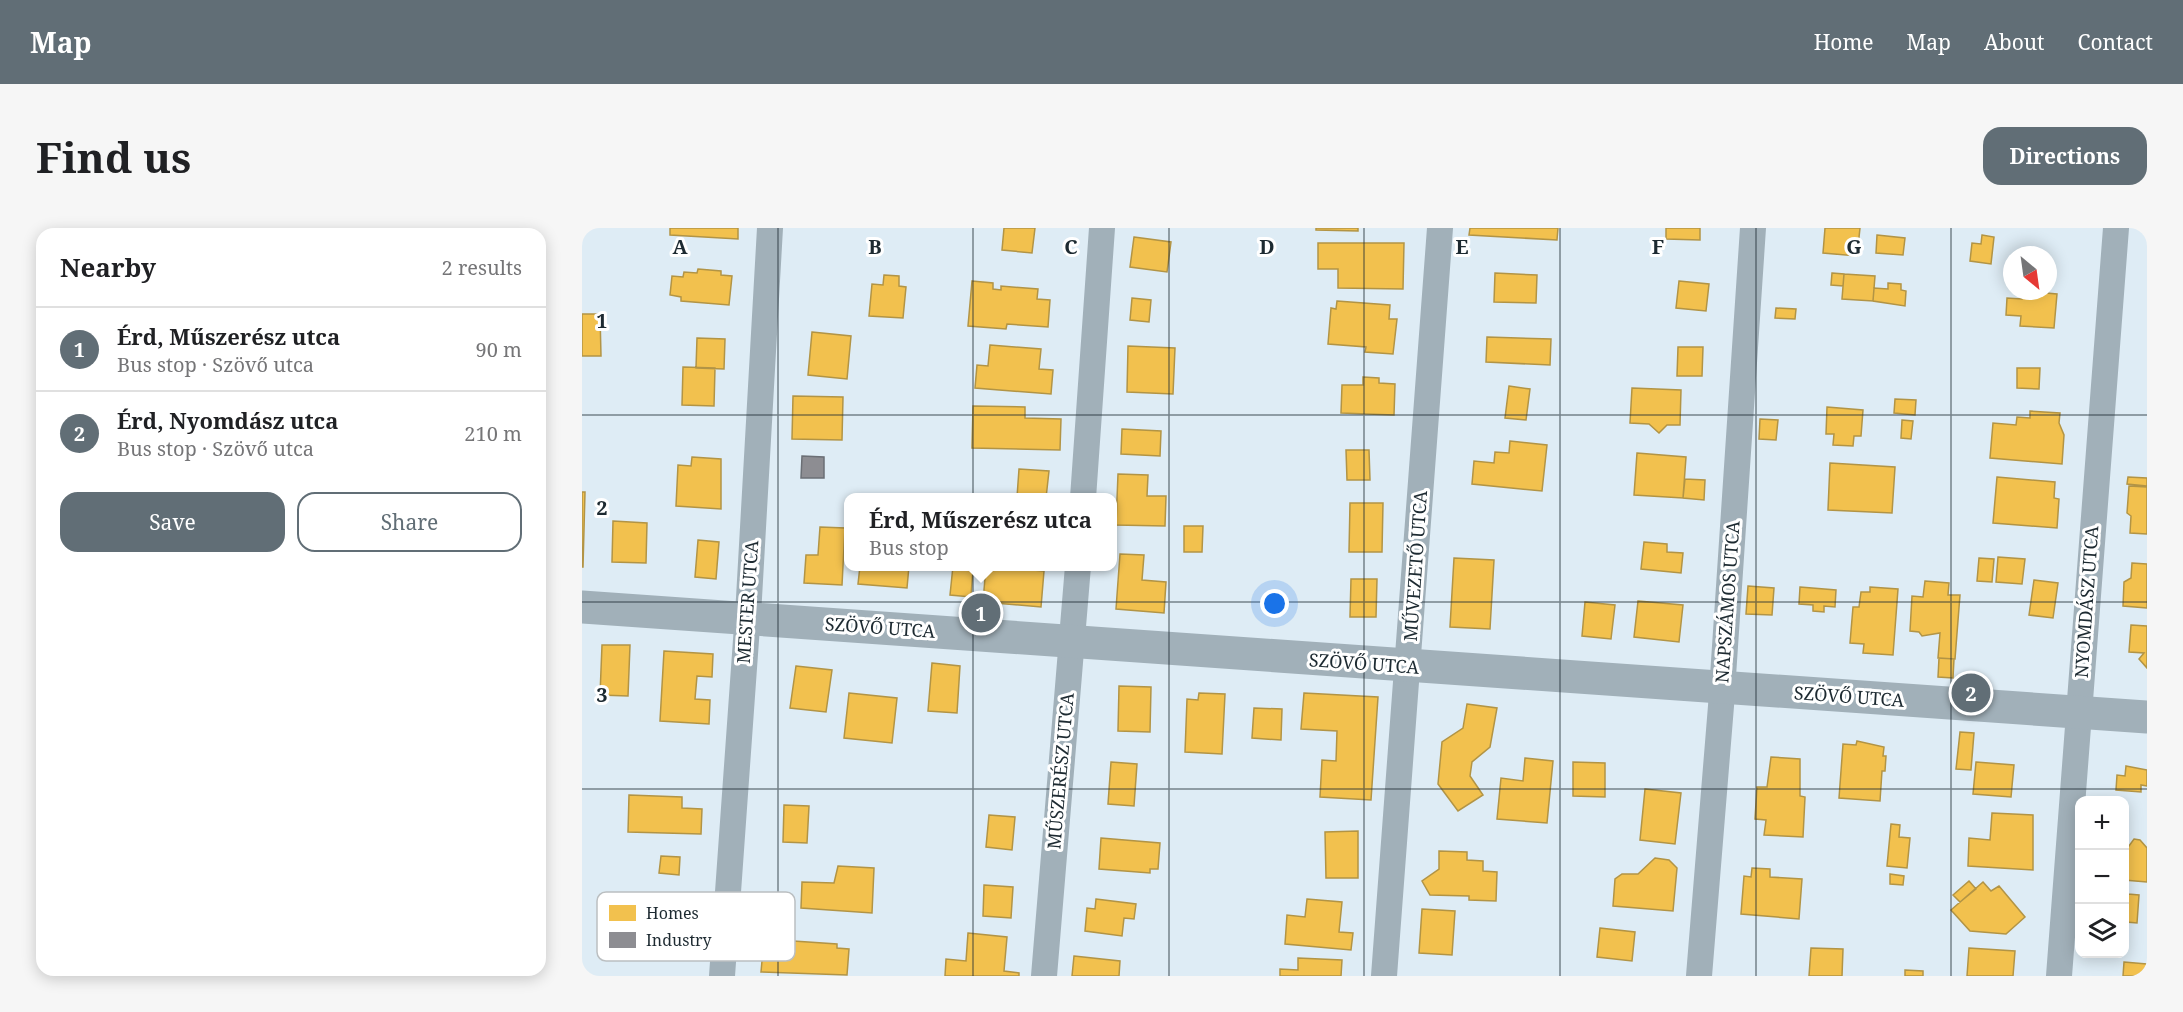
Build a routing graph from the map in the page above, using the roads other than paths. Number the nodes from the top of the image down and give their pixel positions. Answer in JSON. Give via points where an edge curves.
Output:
{"nodes":[{"id":1,"x":770,"y":228,"type":"edge"},
{"id":2,"x":1102,"y":228,"type":"edge"},
{"id":3,"x":1440,"y":228,"type":"edge"},
{"id":4,"x":1753,"y":228,"type":"edge"},
{"id":5,"x":2116,"y":228,"type":"edge"},
{"id":6,"x":1083,"y":493,"type":"edge"},
{"id":7,"x":1078,"y":571,"type":"edge"},
{"id":8,"x":582,"y":607,"type":"edge"},
{"id":9,"x":747,"y":618,"type":"junction"},
{"id":10,"x":1072,"y":643,"type":"junction"},
{"id":11,"x":1409,"y":667,"type":"junction"},
{"id":12,"x":1722,"y":688,"type":"junction"},
{"id":13,"x":2079,"y":712,"type":"junction"},
{"id":14,"x":2147,"y":717,"type":"edge"},
{"id":15,"x":728,"y":892,"type":"edge"},
{"id":16,"x":723,"y":961,"type":"edge"},
{"id":17,"x":722,"y":976,"type":"edge"},
{"id":18,"x":1044,"y":976,"type":"edge"},
{"id":19,"x":1384,"y":976,"type":"edge"},
{"id":20,"x":1699,"y":976,"type":"edge"},
{"id":21,"x":2059,"y":976,"type":"edge"}],
"edges":[{"from":1,"to":9,"type":"street","name":"MESTER UTCA"},
{"from":2,"to":6,"type":"street"},
{"from":3,"to":11,"type":"street","name":"MŰVEZETŐ UTCA"},
{"from":4,"to":12,"type":"street","name":"NAPSZÁMOS UTCA"},
{"from":5,"to":13,"type":"street","name":"NYOMDÁSZ UTCA"},
{"from":7,"to":10,"type":"street","name":"MŰSZERÉSZ UTCA"},
{"from":8,"to":9,"type":"street","name":"SZÖVŐ UTCA"},
{"from":9,"to":10,"type":"street","name":"SZÖVŐ UTCA"},
{"from":9,"to":15,"type":"street","name":"MESTER UTCA"},
{"from":10,"to":11,"type":"street","name":"SZÖVŐ UTCA"},
{"from":10,"to":18,"type":"street","name":"MŰSZERÉSZ UTCA"},
{"from":11,"to":12,"type":"street","name":"SZÖVŐ UTCA"},
{"from":11,"to":19,"type":"street","name":"MŰVEZETŐ UTCA"},
{"from":12,"to":13,"type":"street","name":"SZÖVŐ UTCA"},
{"from":12,"to":20,"type":"street","name":"NAPSZÁMOS UTCA"},
{"from":13,"to":14,"type":"street","name":"SZÖVŐ UTCA"},
{"from":13,"to":21,"type":"street","name":"NYOMDÁSZ UTCA"},
{"from":16,"to":17,"type":"street","name":"MESTER UTCA"}]}
